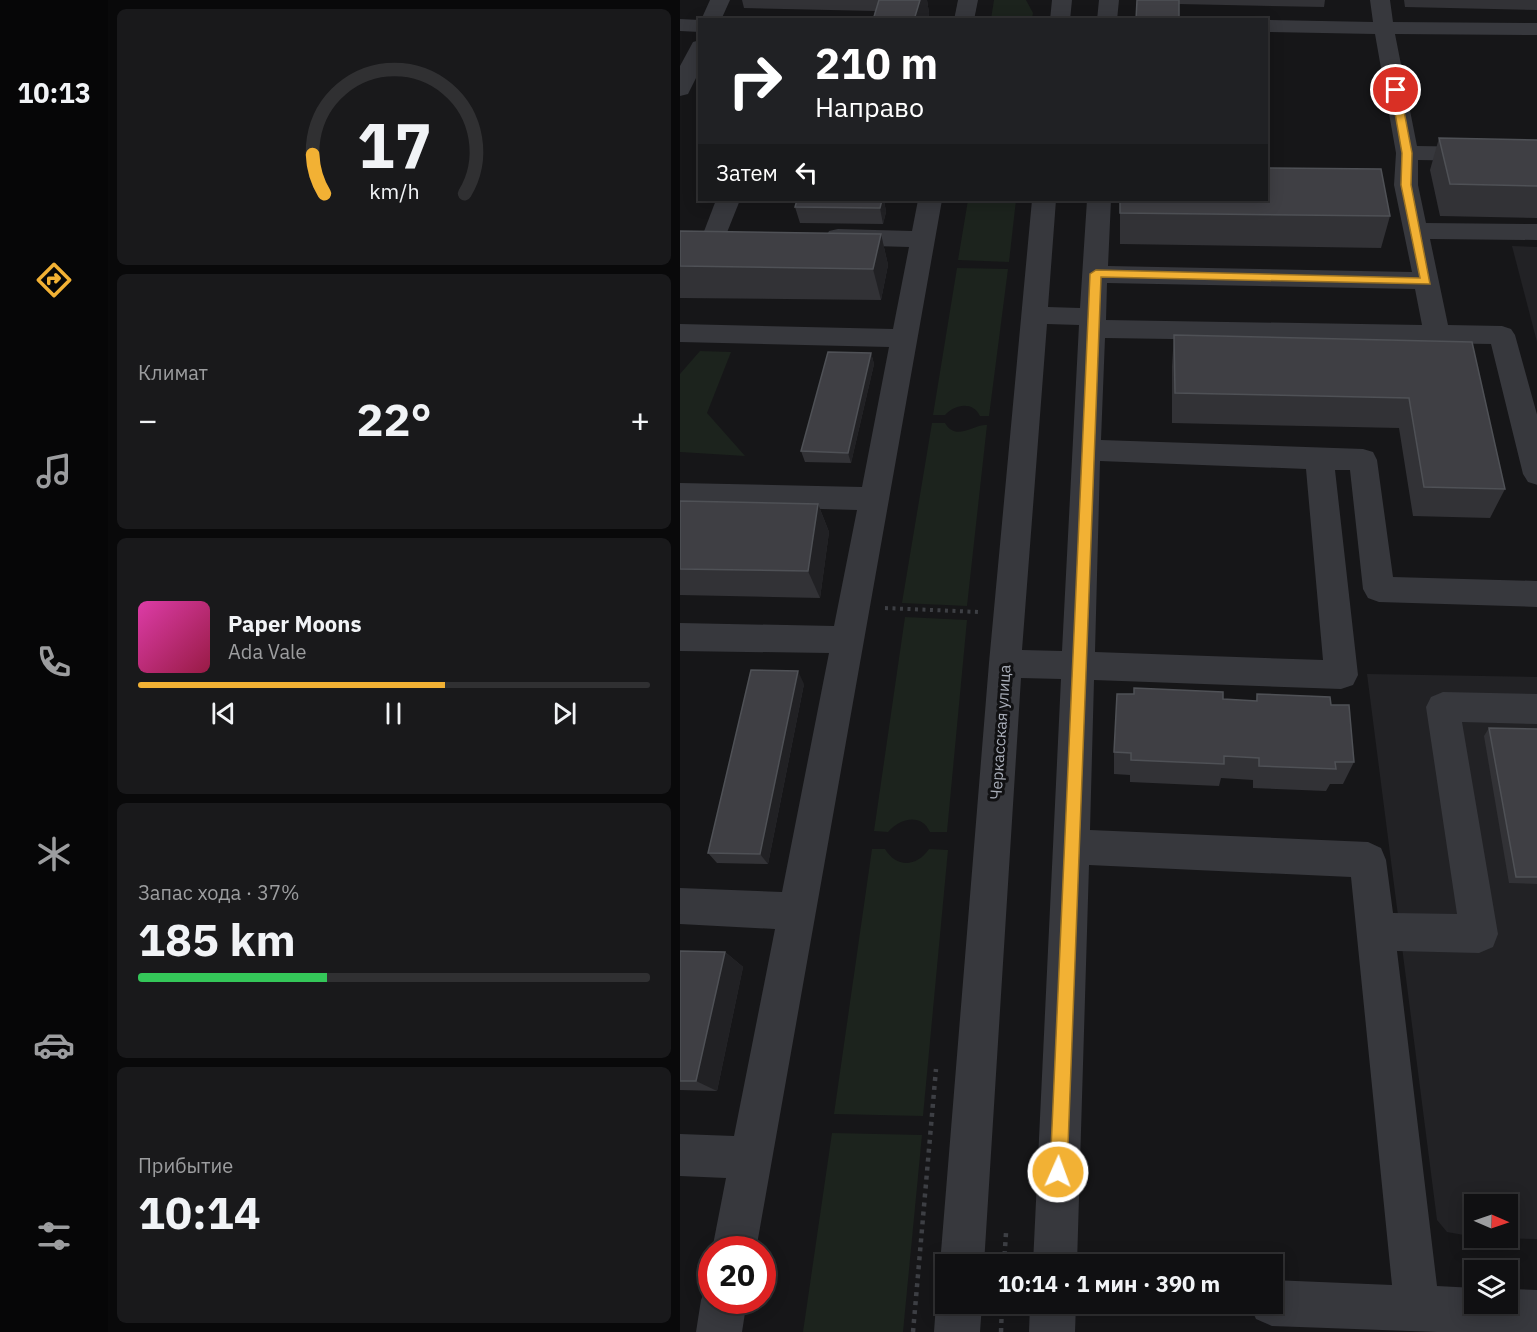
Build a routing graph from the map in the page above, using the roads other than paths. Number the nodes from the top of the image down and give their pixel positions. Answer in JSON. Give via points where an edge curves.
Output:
{"nodes":[{"id":1,"x":720,"y":0,"type":"edge"},
{"id":2,"x":968,"y":0,"type":"edge"},
{"id":3,"x":1062,"y":0,"type":"edge"},
{"id":4,"x":1109,"y":0,"type":"edge"},
{"id":5,"x":1380,"y":0,"type":"edge"},
{"id":6,"x":713,"y":18,"type":"edge"},
{"id":7,"x":964,"y":18,"type":"edge"},
{"id":8,"x":1060,"y":18,"type":"edge"},
{"id":9,"x":1107,"y":18,"type":"edge"},
{"id":10,"x":680,"y":25,"type":"edge"},
{"id":11,"x":698,"y":26,"type":"edge"},
{"id":12,"x":1268,"y":26,"type":"edge"},
{"id":13,"x":1384,"y":28,"type":"junction"},
{"id":14,"x":1538,"y":29,"type":"edge"},
{"id":15,"x":698,"y":49,"type":"edge"},
{"id":16,"x":685,"y":67,"type":"edge"},
{"id":17,"x":680,"y":89,"type":"edge"},
{"id":18,"x":1407,"y":153,"type":"junction"},
{"id":19,"x":1538,"y":155,"type":"edge"},
{"id":20,"x":728,"y":201,"type":"edge"},
{"id":21,"x":930,"y":201,"type":"edge"},
{"id":22,"x":1044,"y":201,"type":"edge"},
{"id":23,"x":1099,"y":201,"type":"edge"},
{"id":24,"x":1416,"y":231,"type":"junction"},
{"id":25,"x":1538,"y":232,"type":"edge"},
{"id":26,"x":715,"y":234,"type":"edge"},
{"id":27,"x":819,"y":237,"type":"edge"},
{"id":28,"x":923,"y":239,"type":"junction"},
{"id":29,"x":1096,"y":274,"type":"junction"},
{"id":30,"x":1426,"y":281,"type":"junction"},
{"id":31,"x":1033,"y":315,"type":"junction"},
{"id":32,"x":1093,"y":323,"type":"junction"},
{"id":33,"x":680,"y":333,"type":"edge"},
{"id":34,"x":1438,"y":334,"type":"junction"},
{"id":35,"x":904,"y":338,"type":"junction"},
{"id":36,"x":1086,"y":450,"type":"junction"},
{"id":37,"x":1319,"y":458,"type":"junction"},
{"id":38,"x":1538,"y":474,"type":"edge"},
{"id":39,"x":680,"y":494,"type":"edge"},
{"id":40,"x":874,"y":499,"type":"junction"},
{"id":41,"x":1332,"y":587,"type":"junction"},
{"id":42,"x":1379,"y":589,"type":"junction"},
{"id":43,"x":1538,"y":594,"type":"edge"},
{"id":44,"x":680,"y":637,"type":"edge"},
{"id":45,"x":848,"y":640,"type":"junction"},
{"id":46,"x":1005,"y":663,"type":"junction"},
{"id":47,"x":1078,"y":666,"type":"junction"},
{"id":48,"x":1538,"y":709,"type":"edge"},
{"id":49,"x":1071,"y":847,"type":"junction"},
{"id":50,"x":680,"y":906,"type":"edge"},
{"id":51,"x":798,"y":910,"type":"junction"},
{"id":52,"x":1376,"y":931,"type":"junction"},
{"id":53,"x":680,"y":1155,"type":"edge"},
{"id":54,"x":751,"y":1158,"type":"junction"},
{"id":55,"x":737,"y":1236,"type":"edge"},
{"id":56,"x":963,"y":1254,"type":"edge"},
{"id":57,"x":1055,"y":1254,"type":"edge"},
{"id":58,"x":1283,"y":1303,"type":"edge"},
{"id":59,"x":1417,"y":1307,"type":"junction"},
{"id":60,"x":1538,"y":1312,"type":"edge"},
{"id":61,"x":722,"y":1314,"type":"edge"},
{"id":62,"x":959,"y":1314,"type":"edge"},
{"id":63,"x":1053,"y":1314,"type":"edge"},
{"id":64,"x":719,"y":1332,"type":"edge"},
{"id":65,"x":958,"y":1332,"type":"edge"},
{"id":66,"x":1052,"y":1332,"type":"edge"}],
"edges":[{"from":1,"to":6,"type":"street"},
{"from":2,"to":7,"type":"street"},
{"from":3,"to":8,"type":"street"},
{"from":4,"to":9,"type":"street"},
{"from":5,"to":13,"type":"street"},
{"from":10,"to":11,"type":"street"},
{"from":12,"to":13,"type":"street"},
{"from":13,"to":14,"type":"street"},
{"from":13,"to":18,"type":"street"},
{"from":15,"to":16,"type":"street"},
{"from":16,"to":17,"type":"street"},
{"from":18,"to":19,"type":"street"},
{"from":18,"to":24,"type":"street","via":[[1395,185]]},
{"from":20,"to":26,"type":"street"},
{"from":21,"to":28,"type":"street"},
{"from":22,"to":31,"type":"street","name":"Черкасская улица"},
{"from":23,"to":29,"type":"street"},
{"from":24,"to":25,"type":"street"},
{"from":24,"to":30,"type":"street"},
{"from":27,"to":28,"type":"street"},
{"from":28,"to":35,"type":"street"},
{"from":29,"to":30,"type":"street"},
{"from":29,"to":32,"type":"street"},
{"from":30,"to":34,"type":"street"},
{"from":31,"to":32,"type":"street"},
{"from":31,"to":46,"type":"street","name":"Черкасская улица"},
{"from":32,"to":34,"type":"street"},
{"from":32,"to":36,"type":"street"},
{"from":33,"to":35,"type":"street"},
{"from":34,"to":38,"type":"street","via":[[1502,335]]},
{"from":35,"to":40,"type":"street"},
{"from":36,"to":37,"type":"street"},
{"from":36,"to":47,"type":"street"},
{"from":37,"to":41,"type":"street"},
{"from":37,"to":42,"type":"street","via":[[1363,460]]},
{"from":39,"to":40,"type":"street"},
{"from":40,"to":45,"type":"street"},
{"from":41,"to":42,"type":"street"},
{"from":41,"to":47,"type":"street","via":[[1341,675]]},
{"from":42,"to":43,"type":"street"},
{"from":44,"to":45,"type":"street"},
{"from":45,"to":51,"type":"street"},
{"from":46,"to":47,"type":"street"},
{"from":46,"to":56,"type":"street","name":"Черкасская улица"},
{"from":47,"to":49,"type":"street"},
{"from":48,"to":52,"type":"street","via":[[1443,707],[1479,934]]},
{"from":49,"to":52,"type":"street","via":[[1368,860]]},
{"from":49,"to":57,"type":"street"},
{"from":50,"to":51,"type":"street"},
{"from":51,"to":54,"type":"street"},
{"from":52,"to":59,"type":"street"},
{"from":53,"to":54,"type":"street"},
{"from":54,"to":55,"type":"street"},
{"from":58,"to":59,"type":"street"},
{"from":59,"to":60,"type":"street"},
{"from":61,"to":64,"type":"street"},
{"from":62,"to":65,"type":"street"},
{"from":63,"to":66,"type":"street"}]}
